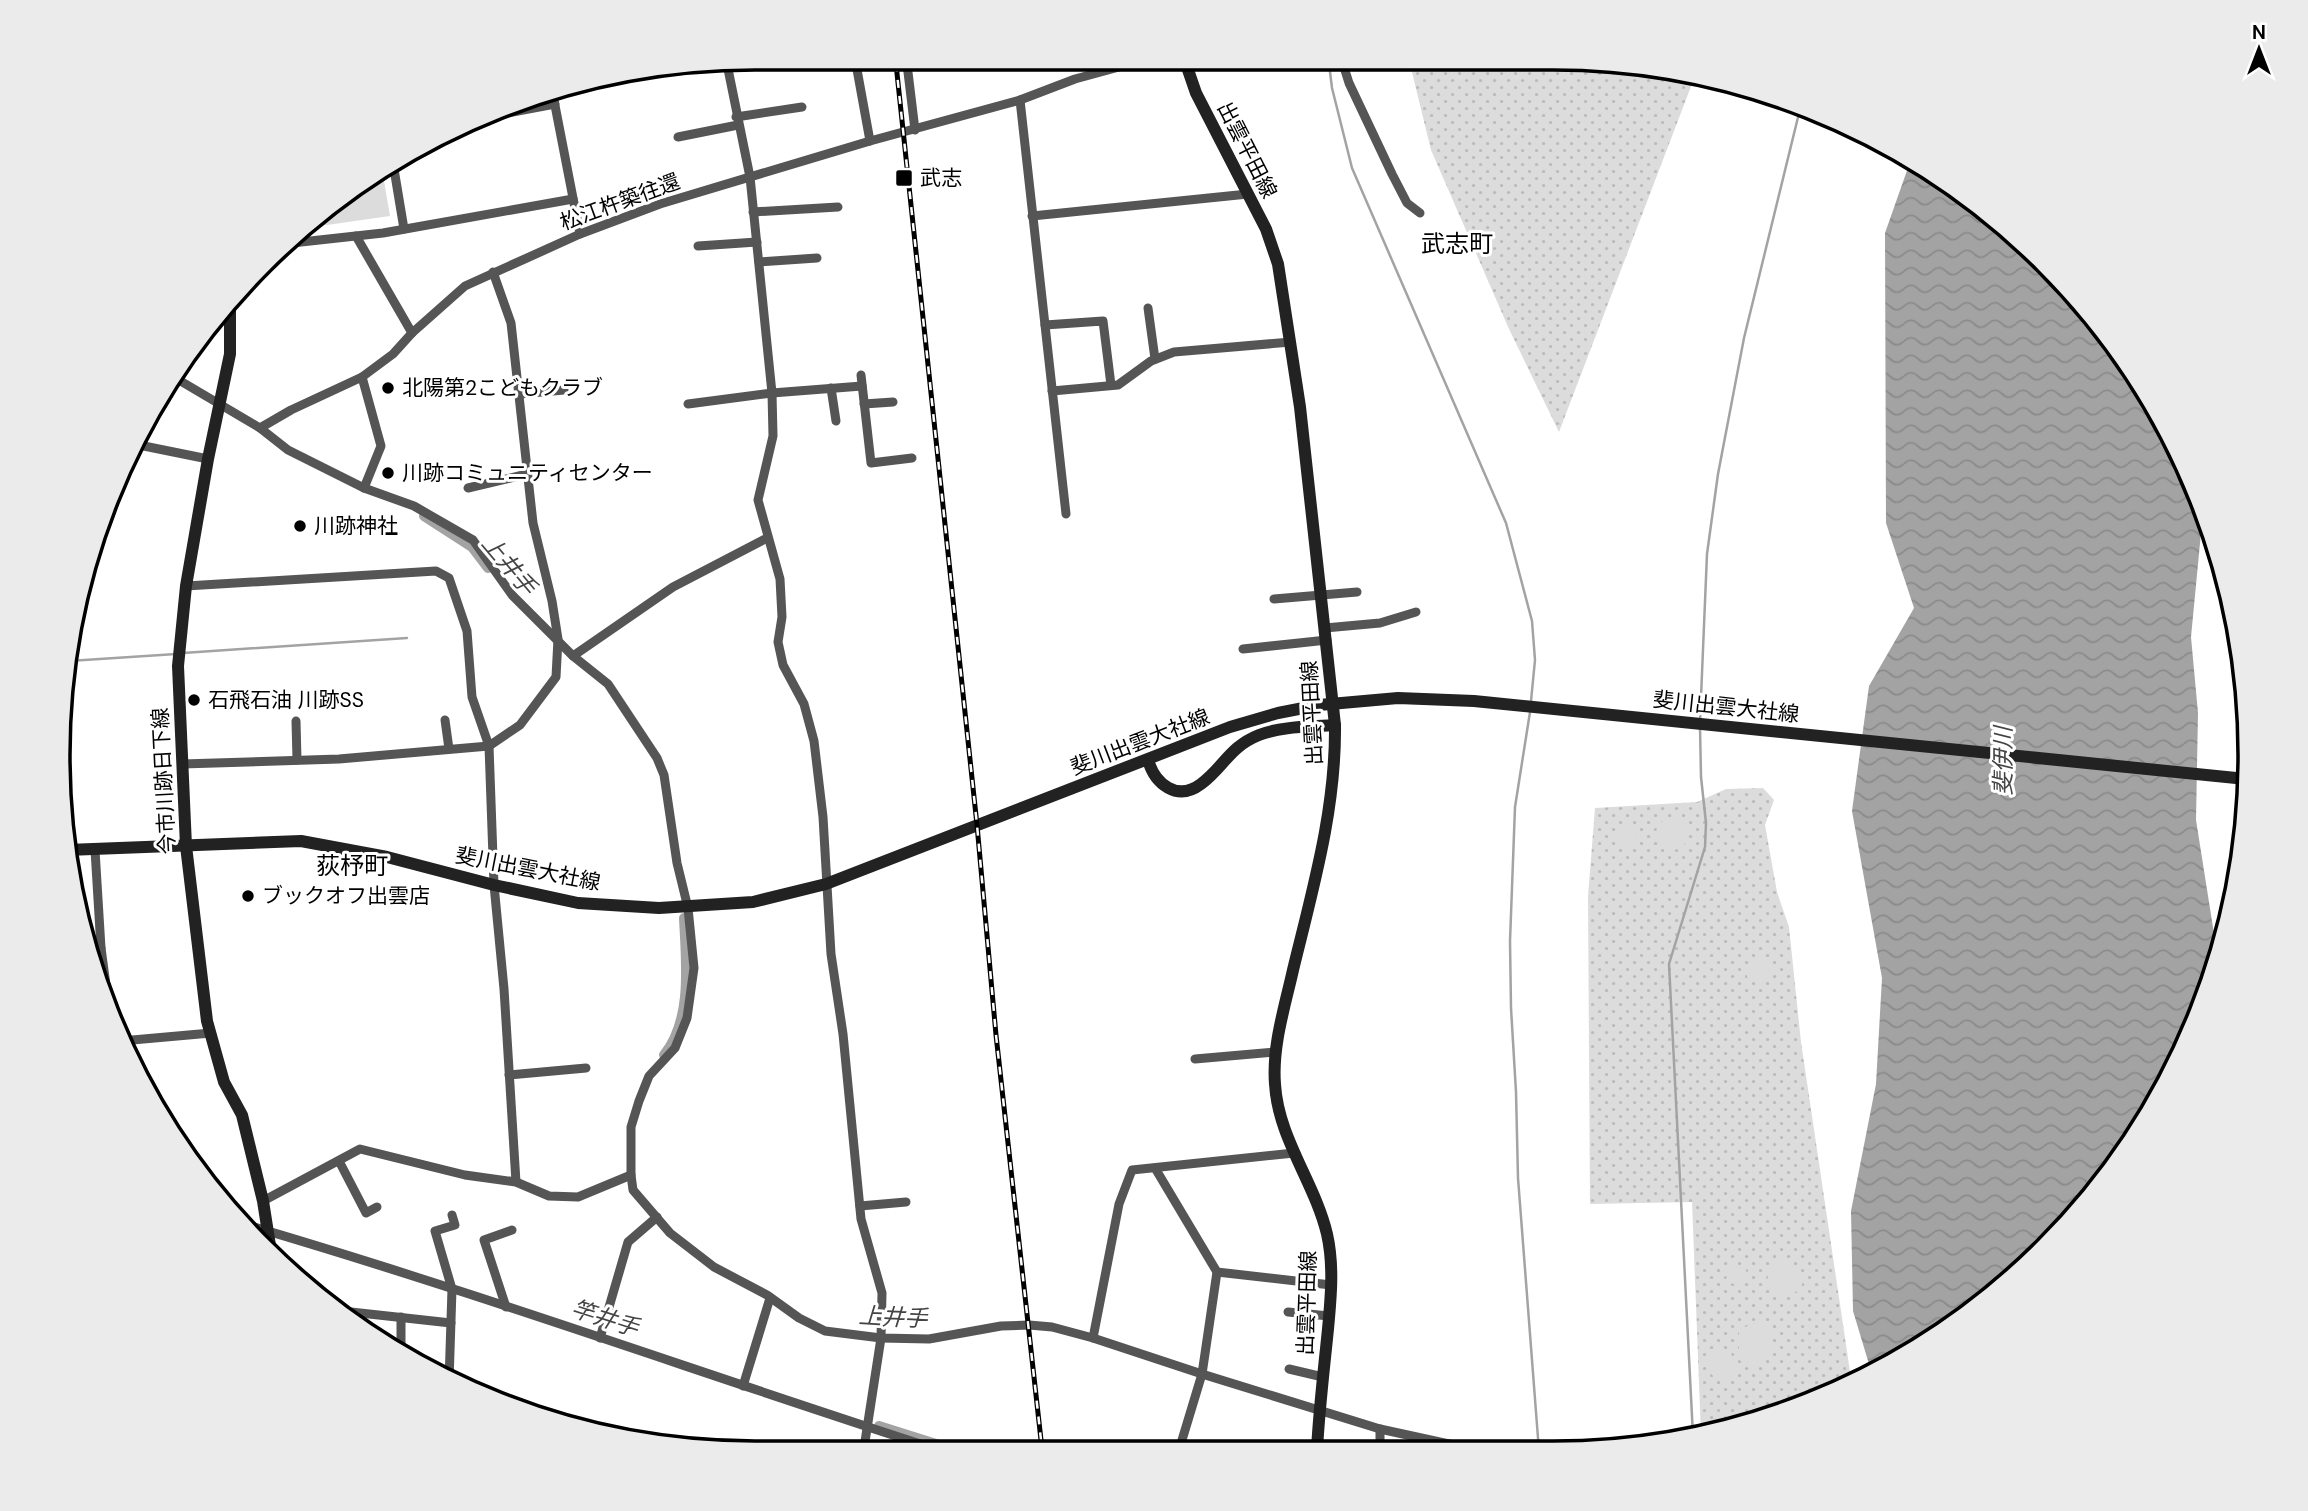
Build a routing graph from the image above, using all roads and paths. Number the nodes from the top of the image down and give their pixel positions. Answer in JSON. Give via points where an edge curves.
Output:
{"nodes":[{"id":1,"x":857,"y":70,"type":"edge"},
{"id":2,"x":908,"y":70,"type":"edge"},
{"id":3,"x":1108,"y":70,"type":"edge"},
{"id":4,"x":1188,"y":70,"type":"edge"},
{"id":5,"x":1345,"y":70,"type":"edge"},
{"id":6,"x":728,"y":71,"type":"edge"},
{"id":7,"x":554,"y":100,"type":"edge"},
{"id":8,"x":1020,"y":100,"type":"junction"},
{"id":9,"x":555,"y":104,"type":"junction"},
{"id":10,"x":802,"y":107,"type":"dead end"},
{"id":11,"x":526,"y":109,"type":"edge"},
{"id":12,"x":737,"y":121,"type":"junction"},
{"id":13,"x":915,"y":130,"type":"junction"},
{"id":14,"x":678,"y":137,"type":"dead end"},
{"id":15,"x":870,"y":141,"type":"junction"},
{"id":16,"x":395,"y":174,"type":"edge"},
{"id":17,"x":750,"y":177,"type":"junction"},
{"id":18,"x":1248,"y":194,"type":"junction"},
{"id":19,"x":573,"y":199,"type":"junction"},
{"id":20,"x":838,"y":207,"type":"dead end"},
{"id":21,"x":753,"y":212,"type":"junction"},
{"id":22,"x":1420,"y":212,"type":"dead end"},
{"id":23,"x":1032,"y":216,"type":"junction"},
{"id":24,"x":404,"y":229,"type":"junction"},
{"id":25,"x":580,"y":234,"type":"junction"},
{"id":26,"x":356,"y":236,"type":"junction"},
{"id":27,"x":302,"y":242,"type":"edge"},
{"id":28,"x":757,"y":242,"type":"junction"},
{"id":29,"x":698,"y":246,"type":"dead end"},
{"id":30,"x":817,"y":258,"type":"dead end"},
{"id":31,"x":759,"y":262,"type":"junction"},
{"id":32,"x":493,"y":272,"type":"junction"},
{"id":33,"x":1148,"y":308,"type":"dead end"},
{"id":34,"x":230,"y":316,"type":"edge"},
{"id":35,"x":1045,"y":325,"type":"junction"},
{"id":36,"x":412,"y":333,"type":"junction"},
{"id":37,"x":1291,"y":342,"type":"junction"},
{"id":38,"x":1155,"y":359,"type":"junction"},
{"id":39,"x":861,"y":374,"type":"dead end"},
{"id":40,"x":362,"y":377,"type":"junction"},
{"id":41,"x":182,"y":382,"type":"edge"},
{"id":42,"x":1111,"y":385,"type":"junction"},
{"id":43,"x":862,"y":386,"type":"junction"},
{"id":44,"x":831,"y":388,"type":"junction"},
{"id":45,"x":564,"y":390,"type":"dead end"},
{"id":46,"x":1052,"y":391,"type":"junction"},
{"id":47,"x":772,"y":393,"type":"junction"},
{"id":48,"x":520,"y":394,"type":"junction"},
{"id":49,"x":893,"y":402,"type":"dead end"},
{"id":50,"x":220,"y":404,"type":"junction"},
{"id":51,"x":688,"y":404,"type":"dead end"},
{"id":52,"x":864,"y":404,"type":"junction"},
{"id":53,"x":836,"y":421,"type":"dead end"},
{"id":54,"x":260,"y":428,"type":"junction"},
{"id":55,"x":144,"y":446,"type":"edge"},
{"id":56,"x":912,"y":458,"type":"dead end"},
{"id":57,"x":208,"y":459,"type":"junction"},
{"id":58,"x":527,"y":474,"type":"junction"},
{"id":59,"x":363,"y":488,"type":"junction"},
{"id":60,"x":468,"y":488,"type":"dead end"},
{"id":61,"x":1066,"y":514,"type":"dead end"},
{"id":62,"x":767,"y":538,"type":"junction"},
{"id":63,"x":187,"y":586,"type":"junction"},
{"id":64,"x":1357,"y":592,"type":"dead end"},
{"id":65,"x":1321,"y":595,"type":"junction"},
{"id":66,"x":1274,"y":599,"type":"dead end"},
{"id":67,"x":1416,"y":612,"type":"dead end"},
{"id":68,"x":1326,"y":634,"type":"junction"},
{"id":69,"x":558,"y":639,"type":"junction"},
{"id":70,"x":1242,"y":649,"type":"dead end"},
{"id":71,"x":573,"y":656,"type":"junction"},
{"id":72,"x":445,"y":720,"type":"dead end"},
{"id":73,"x":296,"y":721,"type":"dead end"},
{"id":74,"x":1335,"y":725,"type":"junction"},
{"id":75,"x":489,"y":746,"type":"junction"},
{"id":76,"x":449,"y":749,"type":"junction"},
{"id":77,"x":297,"y":760,"type":"junction"},
{"id":78,"x":1148,"y":760,"type":"junction"},
{"id":79,"x":182,"y":764,"type":"junction"},
{"id":80,"x":2237,"y":778,"type":"edge"},
{"id":81,"x":186,"y":846,"type":"junction"},
{"id":82,"x":77,"y":850,"type":"edge"},
{"id":83,"x":95,"y":850,"type":"junction"},
{"id":84,"x":826,"y":884,"type":"junction"},
{"id":85,"x":494,"y":885,"type":"junction"},
{"id":86,"x":688,"y":908,"type":"junction"},
{"id":87,"x":100,"y":947,"type":"joint"},
{"id":88,"x":103,"y":965,"type":"edge"},
{"id":89,"x":211,"y":1034,"type":"junction"},
{"id":90,"x":132,"y":1040,"type":"edge"},
{"id":91,"x":1276,"y":1052,"type":"junction"},
{"id":92,"x":1195,"y":1059,"type":"dead end"},
{"id":93,"x":586,"y":1069,"type":"dead end"},
{"id":94,"x":509,"y":1075,"type":"junction"},
{"id":95,"x":1294,"y":1153,"type":"junction"},
{"id":96,"x":339,"y":1161,"type":"junction"},
{"id":97,"x":1155,"y":1168,"type":"junction"},
{"id":98,"x":631,"y":1175,"type":"junction"},
{"id":99,"x":516,"y":1182,"type":"junction"},
{"id":100,"x":263,"y":1201,"type":"junction"},
{"id":101,"x":906,"y":1202,"type":"dead end"},
{"id":102,"x":860,"y":1206,"type":"junction"},
{"id":103,"x":377,"y":1207,"type":"dead end"},
{"id":104,"x":452,"y":1215,"type":"dead end"},
{"id":105,"x":657,"y":1217,"type":"junction"},
{"id":106,"x":260,"y":1229,"type":"edge"},
{"id":107,"x":512,"y":1230,"type":"dead end"},
{"id":108,"x":269,"y":1231,"type":"junction"},
{"id":109,"x":270,"y":1239,"type":"edge"},
{"id":110,"x":1217,"y":1272,"type":"junction"},
{"id":111,"x":1331,"y":1285,"type":"junction"},
{"id":112,"x":452,"y":1289,"type":"junction"},
{"id":113,"x":770,"y":1298,"type":"junction"},
{"id":114,"x":506,"y":1307,"type":"junction"},
{"id":115,"x":1287,"y":1312,"type":"dead end"},
{"id":116,"x":357,"y":1313,"type":"edge"},
{"id":117,"x":1329,"y":1316,"type":"junction"},
{"id":118,"x":401,"y":1317,"type":"junction"},
{"id":119,"x":451,"y":1323,"type":"junction"},
{"id":120,"x":600,"y":1338,"type":"junction"},
{"id":121,"x":881,"y":1338,"type":"junction"},
{"id":122,"x":1093,"y":1338,"type":"junction"},
{"id":123,"x":401,"y":1341,"type":"edge"},
{"id":124,"x":448,"y":1368,"type":"edge"},
{"id":125,"x":1289,"y":1369,"type":"dead end"},
{"id":126,"x":1202,"y":1374,"type":"junction"},
{"id":127,"x":1323,"y":1377,"type":"junction"},
{"id":128,"x":743,"y":1387,"type":"junction"},
{"id":129,"x":1319,"y":1411,"type":"junction"},
{"id":130,"x":866,"y":1426,"type":"junction"},
{"id":131,"x":1380,"y":1429,"type":"junction"},
{"id":132,"x":865,"y":1441,"type":"edge"},
{"id":133,"x":914,"y":1441,"type":"edge"},
{"id":134,"x":1182,"y":1441,"type":"edge"},
{"id":135,"x":1317,"y":1441,"type":"edge"},
{"id":136,"x":1380,"y":1441,"type":"edge"},
{"id":137,"x":1424,"y":1441,"type":"edge"}],
"edges":[{"from":1,"to":15,"type":"street"},
{"from":2,"to":13,"type":"street"},
{"from":3,"to":8,"type":"street","name":"松江杵築往還"},
{"from":4,"to":18,"type":"main road","name":"出雲平田線"},
{"from":5,"to":22,"type":"street","via":[[1407,203]]},
{"from":6,"to":12,"type":"street"},
{"from":7,"to":9,"type":"street"},
{"from":8,"to":13,"type":"street","name":"松江杵築往還"},
{"from":8,"to":23,"type":"street"},
{"from":9,"to":11,"type":"street"},
{"from":9,"to":19,"type":"street"},
{"from":10,"to":12,"type":"street"},
{"from":12,"to":14,"type":"street"},
{"from":12,"to":17,"type":"street"},
{"from":13,"to":15,"type":"street","name":"松江杵築往還"},
{"from":15,"to":17,"type":"street","name":"松江杵築往還"},
{"from":16,"to":24,"type":"street"},
{"from":17,"to":21,"type":"street"},
{"from":17,"to":25,"type":"street","name":"松江杵築往還"},
{"from":18,"to":23,"type":"street"},
{"from":18,"to":37,"type":"main road","name":"出雲平田線","via":[[1278,264]]},
{"from":19,"to":24,"type":"street"},
{"from":19,"to":25,"type":"street"},
{"from":20,"to":21,"type":"street"},
{"from":21,"to":28,"type":"street"},
{"from":23,"to":35,"type":"street"},
{"from":24,"to":26,"type":"street"},
{"from":25,"to":32,"type":"street","name":"松江杵築往還"},
{"from":26,"to":27,"type":"street"},
{"from":26,"to":36,"type":"street"},
{"from":28,"to":29,"type":"street"},
{"from":28,"to":31,"type":"street"},
{"from":30,"to":31,"type":"street"},
{"from":31,"to":47,"type":"street"},
{"from":32,"to":36,"type":"street","name":"松江杵築往還","via":[[465,286]]},
{"from":32,"to":48,"type":"street","via":[[511,323]]},
{"from":33,"to":38,"type":"street"},
{"from":34,"to":50,"type":"main road","name":"今市川跡日下線","via":[[230,354]]},
{"from":35,"to":42,"type":"street","via":[[1103,321]]},
{"from":35,"to":46,"type":"street"},
{"from":36,"to":40,"type":"street","name":"松江杵築往還"},
{"from":37,"to":38,"type":"street","via":[[1174,352]]},
{"from":37,"to":65,"type":"main road","name":"出雲平田線"},
{"from":38,"to":42,"type":"street","via":[[1118,385]]},
{"from":39,"to":43,"type":"street"},
{"from":40,"to":54,"type":"street","name":"松江杵築往還"},
{"from":40,"to":59,"type":"street","via":[[381,446]]},
{"from":41,"to":50,"type":"street"},
{"from":42,"to":46,"type":"street"},
{"from":43,"to":44,"type":"street"},
{"from":43,"to":52,"type":"street"},
{"from":44,"to":47,"type":"street"},
{"from":44,"to":53,"type":"street"},
{"from":45,"to":48,"type":"street"},
{"from":46,"to":61,"type":"street"},
{"from":47,"to":51,"type":"street"},
{"from":47,"to":62,"type":"street","via":[[773,436],[758,500]]},
{"from":48,"to":58,"type":"street"},
{"from":49,"to":52,"type":"street"},
{"from":50,"to":54,"type":"street"},
{"from":50,"to":57,"type":"main road","name":"今市川跡日下線"},
{"from":52,"to":56,"type":"street","via":[[871,463]]},
{"from":54,"to":59,"type":"street","via":[[289,450]]},
{"from":55,"to":57,"type":"street"},
{"from":57,"to":63,"type":"main road","name":"今市川跡日下線"},
{"from":58,"to":60,"type":"street"},
{"from":58,"to":69,"type":"street"},
{"from":59,"to":69,"type":"street","via":[[414,506],[473,540],[512,594]]},
{"from":62,"to":71,"type":"street","via":[[673,587]]},
{"from":62,"to":84,"type":"street","via":[[780,579],[778,642],[783,665],[804,704],[814,741]]},
{"from":63,"to":75,"type":"street","via":[[436,570],[449,578],[467,631],[472,696]]},
{"from":63,"to":79,"type":"main road","name":"今市川跡日下線","via":[[178,666]]},
{"from":64,"to":65,"type":"street"},
{"from":65,"to":66,"type":"street"},
{"from":65,"to":68,"type":"main road","name":"出雲平田線"},
{"from":67,"to":68,"type":"street"},
{"from":68,"to":70,"type":"street"},
{"from":68,"to":74,"type":"main road","name":"出雲平田線"},
{"from":69,"to":71,"type":"street"},
{"from":69,"to":75,"type":"street","via":[[556,677],[520,725]]},
{"from":71,"to":86,"type":"street","via":[[608,684],[657,758]]},
{"from":72,"to":76,"type":"street"},
{"from":73,"to":77,"type":"street"},
{"from":74,"to":78,"type":"main road","via":[[1262,734],[1242,743],[1203,782],[1182,791],[1160,784]]},
{"from":74,"to":91,"type":"main road","name":"出雲平田線","via":[[1336,763],[1326,838]]},
{"from":75,"to":76,"type":"street"},
{"from":75,"to":85,"type":"street"},
{"from":76,"to":77,"type":"street"},
{"from":77,"to":79,"type":"street"},
{"from":78,"to":80,"type":"main road","name":"斐川出雲大社線","bridge":true,"via":[[1278,713],[1398,698],[1474,701]]},
{"from":78,"to":84,"type":"main road","name":"斐川出雲大社線"},
{"from":79,"to":81,"type":"main road","name":"今市川跡日下線"},
{"from":81,"to":83,"type":"main road","name":"斐川出雲大社線"},
{"from":81,"to":85,"type":"main road","name":"斐川出雲大社線","via":[[301,841],[387,857]]},
{"from":81,"to":89,"type":"main road","name":"今市川跡日下線"},
{"from":82,"to":83,"type":"main road","name":"斐川出雲大社線"},
{"from":83,"to":87,"type":"street"},
{"from":84,"to":86,"type":"main road","name":"斐川出雲大社線","via":[[753,902]]},
{"from":84,"to":102,"type":"street"},
{"from":85,"to":86,"type":"main road","name":"斐川出雲大社線","via":[[578,903]]},
{"from":85,"to":94,"type":"street"},
{"from":86,"to":98,"type":"street","via":[[694,968],[687,1018],[675,1048],[649,1076],[639,1101],[631,1127]]},
{"from":87,"to":88,"type":"street"},
{"from":89,"to":90,"type":"street"},
{"from":89,"to":100,"type":"main road","name":"今市川跡日下線","via":[[224,1082],[242,1115]]},
{"from":91,"to":92,"type":"street"},
{"from":91,"to":95,"type":"main road","name":"出雲平田線","via":[[1275,1085]]},
{"from":93,"to":94,"type":"street"},
{"from":94,"to":99,"type":"street"},
{"from":95,"to":97,"type":"street"},
{"from":95,"to":111,"type":"main road","name":"出雲平田線","via":[[1319,1206],[1332,1258]]},
{"from":96,"to":99,"type":"street","via":[[360,1149],[465,1175]]},
{"from":96,"to":100,"type":"street"},
{"from":96,"to":103,"type":"street","via":[[366,1213]]},
{"from":97,"to":110,"type":"street"},
{"from":97,"to":122,"type":"street","via":[[1132,1170],[1119,1204]]},
{"from":98,"to":99,"type":"street","via":[[578,1197],[550,1196]]},
{"from":98,"to":105,"type":"street","via":[[633,1190]]},
{"from":100,"to":108,"type":"main road","name":"今市川跡日下線"},
{"from":101,"to":102,"type":"street"},
{"from":102,"to":121,"type":"street","via":[[882,1293]]},
{"from":104,"to":112,"type":"street","via":[[455,1225],[435,1231]]},
{"from":105,"to":113,"type":"street","via":[[714,1267]]},
{"from":105,"to":120,"type":"street","via":[[628,1242]]},
{"from":106,"to":108,"type":"street"},
{"from":107,"to":114,"type":"street","via":[[484,1240]]},
{"from":108,"to":109,"type":"main road","name":"今市川跡日下線"},
{"from":108,"to":112,"type":"street"},
{"from":110,"to":111,"type":"street"},
{"from":110,"to":126,"type":"street"},
{"from":111,"to":117,"type":"main road","name":"出雲平田線"},
{"from":112,"to":114,"type":"street"},
{"from":112,"to":119,"type":"street"},
{"from":113,"to":121,"type":"street","via":[[825,1331]]},
{"from":113,"to":128,"type":"street"},
{"from":114,"to":120,"type":"street"},
{"from":115,"to":117,"type":"street"},
{"from":116,"to":118,"type":"street"},
{"from":117,"to":127,"type":"main road","name":"出雲平田線"},
{"from":118,"to":119,"type":"street"},
{"from":118,"to":123,"type":"street"},
{"from":119,"to":124,"type":"street"},
{"from":120,"to":128,"type":"street"},
{"from":121,"to":122,"type":"street","via":[[929,1339],[1029,1325]]},
{"from":121,"to":130,"type":"street"},
{"from":122,"to":126,"type":"street"},
{"from":125,"to":127,"type":"street"},
{"from":126,"to":129,"type":"street"},
{"from":126,"to":134,"type":"street"},
{"from":127,"to":129,"type":"main road","name":"出雲平田線"},
{"from":128,"to":130,"type":"street"},
{"from":129,"to":131,"type":"street"},
{"from":129,"to":135,"type":"main road","name":"出雲平田線"},
{"from":130,"to":132,"type":"street"},
{"from":130,"to":133,"type":"street"},
{"from":131,"to":136,"type":"street"},
{"from":131,"to":137,"type":"street"}]}
